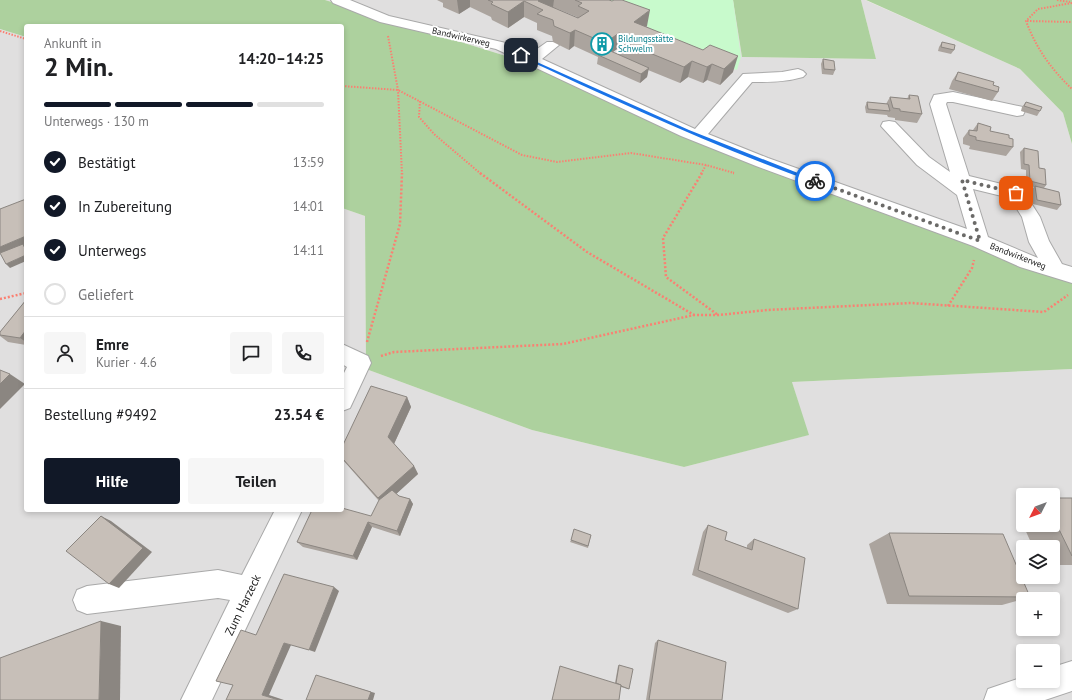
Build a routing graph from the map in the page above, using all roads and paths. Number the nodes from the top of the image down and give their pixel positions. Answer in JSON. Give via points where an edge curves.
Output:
{"nodes":[{"id":1,"x":338,"y":0,"type":"edge"},
{"id":2,"x":1057,"y":0,"type":"edge"},
{"id":3,"x":1072,"y":3,"type":"edge"},
{"id":4,"x":385,"y":19,"type":"junction"},
{"id":5,"x":1026,"y":21,"type":"junction"},
{"id":6,"x":1072,"y":22,"type":"edge"},
{"id":7,"x":0,"y":31,"type":"edge"},
{"id":8,"x":24,"y":38,"type":"edge"},
{"id":9,"x":552,"y":45,"type":"edge"},
{"id":10,"x":531,"y":60,"type":"junction"},
{"id":11,"x":798,"y":74,"type":"dead end"},
{"id":12,"x":344,"y":86,"type":"edge"},
{"id":13,"x":1072,"y":89,"type":"edge"},
{"id":14,"x":398,"y":90,"type":"junction"},
{"id":15,"x":420,"y":101,"type":"junction"},
{"id":16,"x":1017,"y":111,"type":"dead end"},
{"id":17,"x":890,"y":126,"type":"dead end"},
{"id":18,"x":698,"y":136,"type":"junction"},
{"id":19,"x":706,"y":165,"type":"junction"},
{"id":20,"x":736,"y":173,"type":"dead end"},
{"id":21,"x":963,"y":186,"type":"junction"},
{"id":22,"x":980,"y":241,"type":"junction"},
{"id":23,"x":1063,"y":272,"type":"edge"},
{"id":24,"x":24,"y":293,"type":"edge"},
{"id":25,"x":1072,"y":293,"type":"edge"},
{"id":26,"x":0,"y":299,"type":"edge"},
{"id":27,"x":948,"y":306,"type":"junction"},
{"id":28,"x":694,"y":315,"type":"junction"},
{"id":29,"x":719,"y":315,"type":"junction"},
{"id":30,"x":351,"y":358,"type":"edge"},
{"id":31,"x":344,"y":391,"type":"edge"},
{"id":32,"x":288,"y":512,"type":"edge"},
{"id":33,"x":250,"y":591,"type":"junction"},
{"id":34,"x":87,"y":600,"type":"dead end"},
{"id":35,"x":1072,"y":676,"type":"edge"},
{"id":36,"x":196,"y":700,"type":"edge"},
{"id":37,"x":999,"y":700,"type":"edge"}],
"edges":[{"from":1,"to":4,"type":"street","name":"Bandwirkerweg"},
{"from":2,"to":3,"type":"path"},
{"from":3,"to":5,"type":"path","via":[[1038,9]]},
{"from":4,"to":10,"type":"street","name":"Bandwirkerweg","via":[[501,46]]},
{"from":4,"to":14,"type":"path"},
{"from":5,"to":6,"type":"path"},
{"from":5,"to":13,"type":"path","via":[[1034,41],[1058,76]]},
{"from":7,"to":8,"type":"path"},
{"from":9,"to":10,"type":"street"},
{"from":10,"to":18,"type":"street","name":"Bandwirkerweg"},
{"from":11,"to":18,"type":"street","via":[[782,77],[748,77]]},
{"from":12,"to":14,"type":"path"},
{"from":14,"to":15,"type":"path"},
{"from":14,"to":30,"type":"path","via":[[402,162],[400,224]]},
{"from":15,"to":19,"type":"path","via":[[522,155],[558,162],[631,153]]},
{"from":15,"to":28,"type":"path","via":[[418,118],[478,172],[587,252]]},
{"from":16,"to":21,"type":"street","via":[[953,97],[940,98],[938,104]]},
{"from":17,"to":21,"type":"street","via":[[923,160]]},
{"from":18,"to":22,"type":"street","name":"Bandwirkerweg","via":[[762,162]]},
{"from":19,"to":20,"type":"path"},
{"from":19,"to":29,"type":"path","via":[[663,238],[666,277]]},
{"from":21,"to":22,"type":"street"},
{"from":21,"to":23,"type":"street","via":[[1016,193],[1031,217],[1039,242]]},
{"from":22,"to":23,"type":"street","name":"Bandwirkerweg","via":[[1027,262]]},
{"from":22,"to":27,"type":"path","via":[[972,268]]},
{"from":24,"to":26,"type":"path"},
{"from":25,"to":27,"type":"path","via":[[1044,312]]},
{"from":27,"to":29,"type":"path","via":[[911,304],[767,310]]},
{"from":28,"to":29,"type":"path"},
{"from":28,"to":30,"type":"path","via":[[563,344],[394,352]]},
{"from":30,"to":31,"type":"street"},
{"from":32,"to":33,"type":"street","name":"Zum Harzeck"},
{"from":33,"to":34,"type":"street","via":[[218,584]]},
{"from":33,"to":36,"type":"street","name":"Zum Harzeck"},
{"from":35,"to":37,"type":"street"}]}
